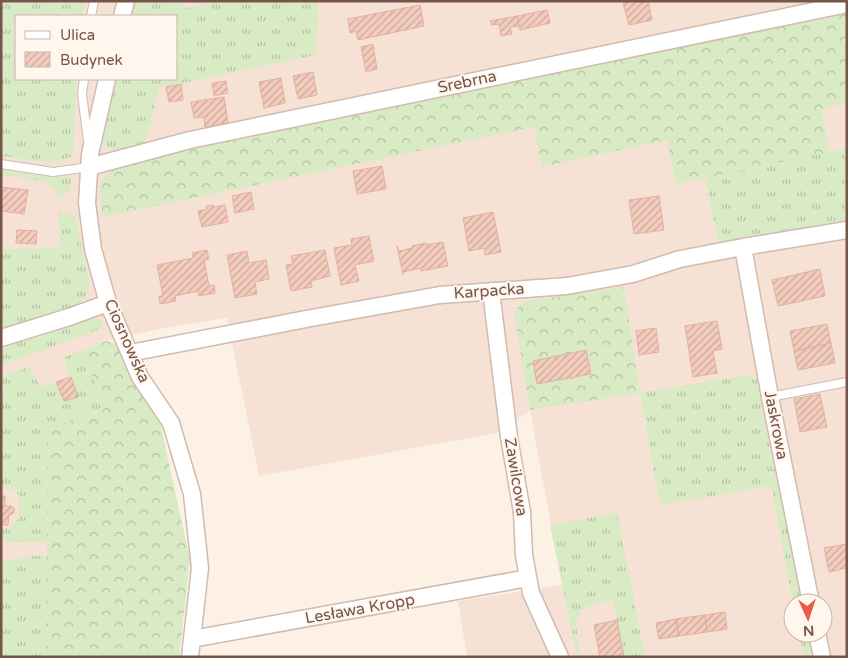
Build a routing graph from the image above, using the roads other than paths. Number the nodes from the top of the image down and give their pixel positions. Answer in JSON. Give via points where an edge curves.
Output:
{"nodes":[{"id":1,"x":94,"y":1,"type":"edge"},
{"id":2,"x":126,"y":1,"type":"edge"},
{"id":3,"x":847,"y":4,"type":"edge"},
{"id":4,"x":91,"y":15,"type":"edge"},
{"id":5,"x":122,"y":15,"type":"edge"},
{"id":6,"x":84,"y":80,"type":"edge"},
{"id":7,"x":107,"y":80,"type":"edge"},
{"id":8,"x":89,"y":161,"type":"junction"},
{"id":9,"x":1,"y":164,"type":"edge"},
{"id":10,"x":847,"y":230,"type":"edge"},
{"id":11,"x":743,"y":247,"type":"junction"},
{"id":12,"x":491,"y":291,"type":"junction"},
{"id":13,"x":108,"y":303,"type":"junction"},
{"id":14,"x":1,"y":338,"type":"edge"},
{"id":15,"x":130,"y":353,"type":"junction"},
{"id":16,"x":847,"y":382,"type":"edge"},
{"id":17,"x":770,"y":397,"type":"junction"},
{"id":18,"x":528,"y":578,"type":"junction"},
{"id":19,"x":809,"y":593,"type":"edge"},
{"id":20,"x":192,"y":639,"type":"junction"},
{"id":21,"x":819,"y":643,"type":"edge"},
{"id":22,"x":190,"y":657,"type":"edge"},
{"id":23,"x":560,"y":657,"type":"edge"},
{"id":24,"x":822,"y":657,"type":"edge"}],
"edges":[{"from":1,"to":4,"type":"lane"},
{"from":2,"to":5,"type":"street"},
{"from":3,"to":8,"type":"street","name":"Srebrna"},
{"from":6,"to":8,"type":"lane","via":[[82,94]]},
{"from":7,"to":8,"type":"street","name":"Ciosnowska"},
{"from":8,"to":9,"type":"lane","via":[[53,172]]},
{"from":8,"to":13,"type":"street","name":"Ciosnowska","via":[[87,203],[93,249]]},
{"from":10,"to":11,"type":"street","name":"Karpacka"},
{"from":11,"to":12,"type":"street","name":"Karpacka","via":[[680,259],[633,274],[567,286]]},
{"from":11,"to":17,"type":"street","name":"Jaskrowa"},
{"from":12,"to":15,"type":"street","name":"Karpacka","via":[[430,296]]},
{"from":12,"to":18,"type":"street","name":"Zawilcowa"},
{"from":13,"to":14,"type":"street"},
{"from":13,"to":15,"type":"street","name":"Ciosnowska"},
{"from":15,"to":20,"type":"street","name":"Ciosnowska","via":[[140,377],[171,423],[192,494],[200,568]]},
{"from":16,"to":17,"type":"lane"},
{"from":17,"to":19,"type":"street","name":"Jaskrowa"},
{"from":18,"to":20,"type":"street","name":"Lesława Kropp"},
{"from":18,"to":23,"type":"street","name":"Zawilcowa","via":[[531,593]]},
{"from":20,"to":22,"type":"street","name":"Ciosnowska"},
{"from":21,"to":24,"type":"street"}]}
